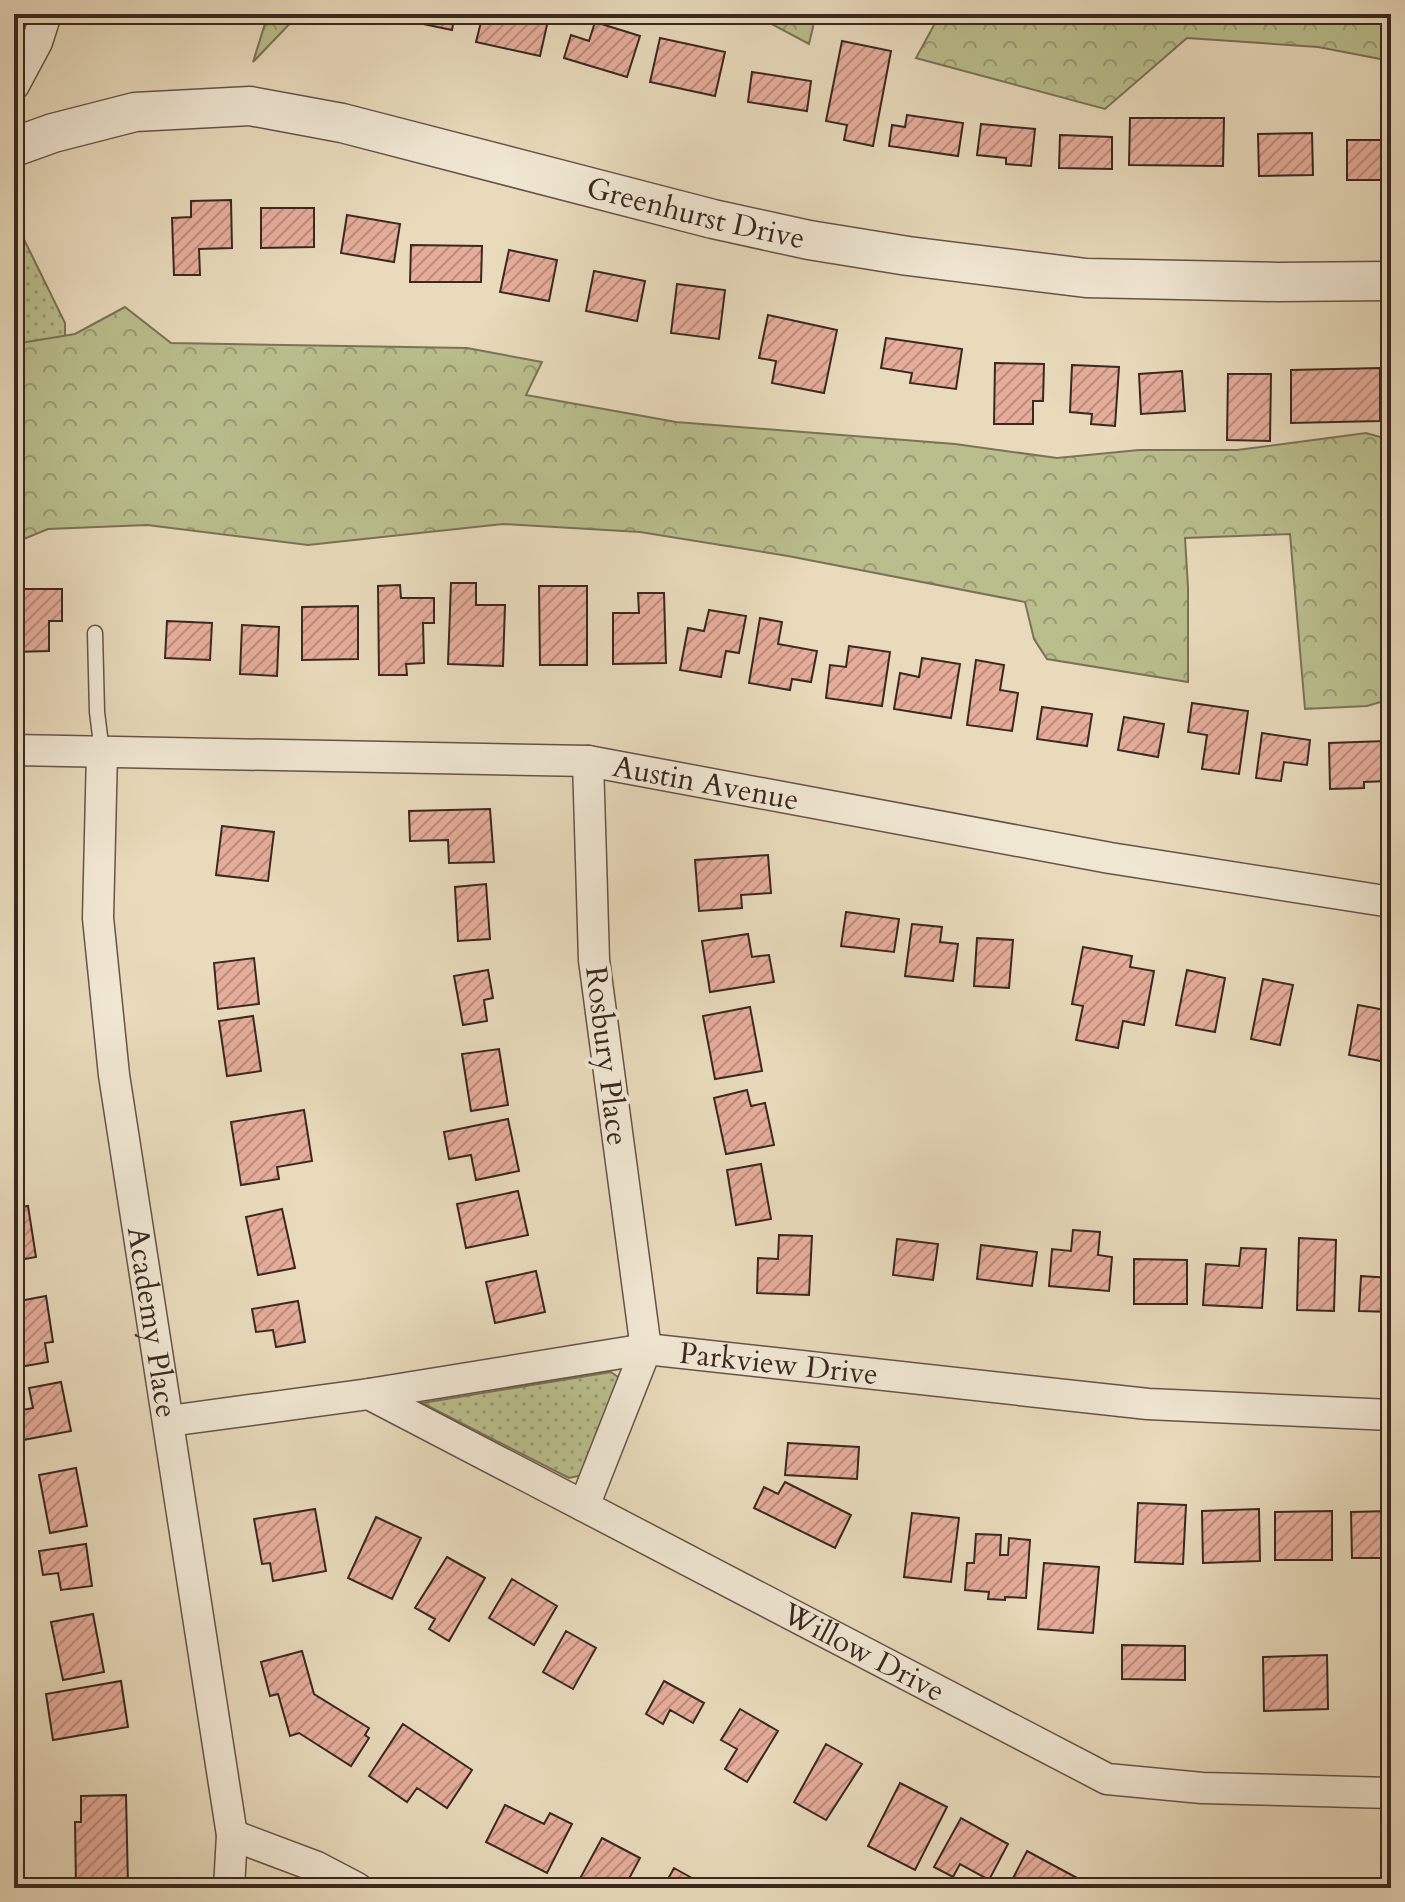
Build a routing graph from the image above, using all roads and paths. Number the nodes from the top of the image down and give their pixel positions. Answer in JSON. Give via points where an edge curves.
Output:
{"nodes":[{"id":1,"x":46,"y":14,"type":"edge"},
{"id":2,"x":14,"y":85,"type":"edge"},
{"id":3,"x":14,"y":147,"type":"edge"},
{"id":4,"x":1391,"y":281,"type":"edge"},
{"id":5,"x":95,"y":633,"type":"dead end"},
{"id":6,"x":14,"y":750,"type":"edge"},
{"id":7,"x":102,"y":752,"type":"junction"},
{"id":8,"x":588,"y":761,"type":"junction"},
{"id":9,"x":1391,"y":902,"type":"edge"},
{"id":10,"x":646,"y":1349,"type":"junction"},
{"id":11,"x":369,"y":1394,"type":"junction"},
{"id":12,"x":1391,"y":1415,"type":"edge"},
{"id":13,"x":169,"y":1421,"type":"junction"},
{"id":14,"x":584,"y":1506,"type":"junction"},
{"id":15,"x":1391,"y":1793,"type":"edge"},
{"id":16,"x":232,"y":1835,"type":"junction"},
{"id":17,"x":229,"y":1888,"type":"edge"},
{"id":18,"x":357,"y":1888,"type":"edge"}],
"edges":[{"from":1,"to":2,"type":"street"},
{"from":3,"to":4,"type":"street","name":"Greenhurst Drive","via":[[135,112],[250,106],[342,123],[713,219],[908,256],[1086,278]]},
{"from":5,"to":7,"type":"lane"},
{"from":6,"to":7,"type":"street","name":"Austin Avenue"},
{"from":7,"to":8,"type":"street","name":"Austin Avenue"},
{"from":7,"to":13,"type":"street","name":"Academy Place","via":[[98,918],[114,1075]]},
{"from":8,"to":9,"type":"street","name":"Austin Avenue","via":[[1110,858]]},
{"from":8,"to":10,"type":"street","name":"Rosbury Place","via":[[594,960]]},
{"from":10,"to":11,"type":"street","name":"Parkview Drive"},
{"from":10,"to":12,"type":"street","name":"Parkview Drive","via":[[1148,1404]]},
{"from":10,"to":14,"type":"street"},
{"from":11,"to":13,"type":"street","name":"Parkview Drive"},
{"from":11,"to":14,"type":"street","name":"Willow Drive"},
{"from":13,"to":16,"type":"street","name":"Academy Place"},
{"from":14,"to":15,"type":"street","name":"Willow Drive","via":[[1107,1779],[1202,1788]]},
{"from":16,"to":17,"type":"street","name":"Academy Place"},
{"from":16,"to":18,"type":"street"}]}
